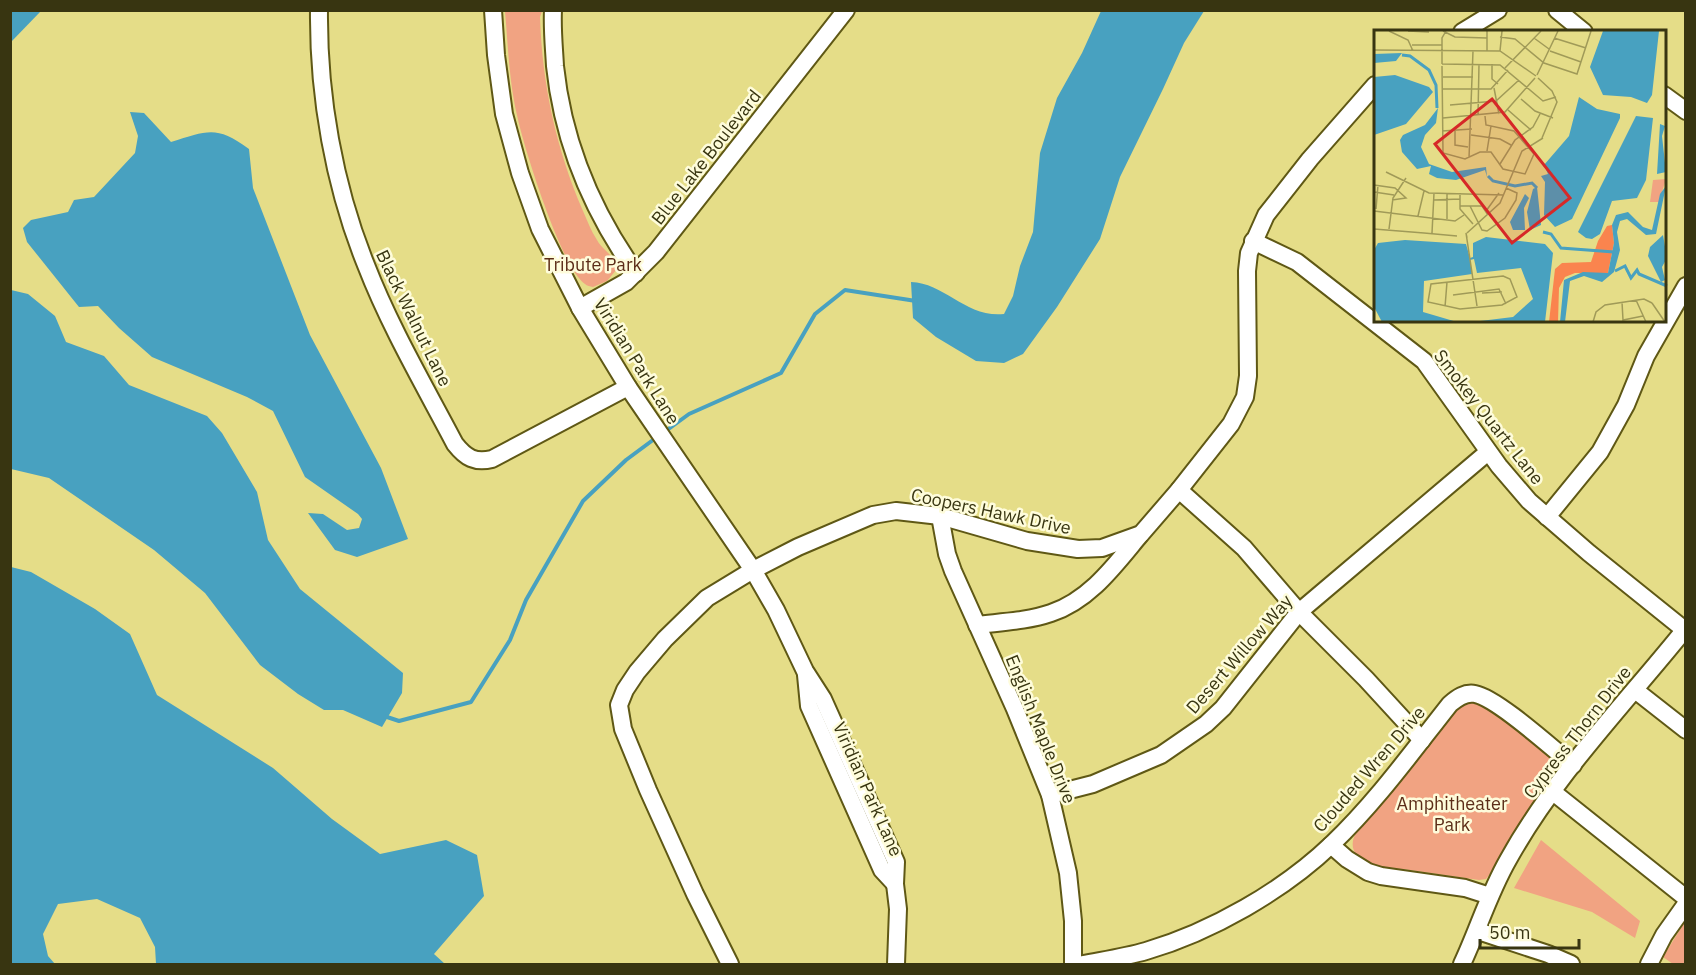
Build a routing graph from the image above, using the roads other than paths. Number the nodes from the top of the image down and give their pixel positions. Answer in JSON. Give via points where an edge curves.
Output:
{"nodes":[{"id":1,"x":319,"y":10,"type":"edge"},
{"id":2,"x":493,"y":10,"type":"edge"},
{"id":3,"x":553,"y":10,"type":"edge"},
{"id":4,"x":846,"y":10,"type":"edge"},
{"id":5,"x":1498,"y":10,"type":"edge"},
{"id":6,"x":1557,"y":10,"type":"edge"},
{"id":7,"x":1465,"y":30,"type":"edge"},
{"id":8,"x":1582,"y":30,"type":"edge"},
{"id":9,"x":1374,"y":86,"type":"edge"},
{"id":10,"x":1666,"y":95,"type":"edge"},
{"id":11,"x":1686,"y":111,"type":"edge"},
{"id":12,"x":1253,"y":241,"type":"junction"},
{"id":13,"x":636,"y":273,"type":"junction"},
{"id":14,"x":1686,"y":286,"type":"edge"},
{"id":15,"x":580,"y":308,"type":"junction"},
{"id":16,"x":1374,"y":314,"type":"edge"},
{"id":17,"x":1666,"y":316,"type":"edge"},
{"id":18,"x":1663,"y":322,"type":"edge"},
{"id":19,"x":1391,"y":326,"type":"edge"},
{"id":20,"x":628,"y":387,"type":"junction"},
{"id":21,"x":1488,"y":452,"type":"junction"},
{"id":22,"x":1179,"y":490,"type":"junction"},
{"id":23,"x":940,"y":516,"type":"junction"},
{"id":24,"x":1547,"y":517,"type":"junction"},
{"id":25,"x":1141,"y":534,"type":"junction"},
{"id":26,"x":753,"y":570,"type":"junction"},
{"id":27,"x":1299,"y":612,"type":"junction"},
{"id":28,"x":978,"y":625,"type":"junction"},
{"id":29,"x":1685,"y":630,"type":"edge"},
{"id":30,"x":1635,"y":690,"type":"junction"},
{"id":31,"x":1686,"y":730,"type":"edge"},
{"id":32,"x":1422,"y":740,"type":"junction"},
{"id":33,"x":1573,"y":765,"type":"junction"},
{"id":34,"x":1553,"y":792,"type":"junction"},
{"id":35,"x":1050,"y":795,"type":"junction"},
{"id":36,"x":1331,"y":845,"type":"junction"},
{"id":37,"x":1490,"y":896,"type":"junction"},
{"id":38,"x":1686,"y":898,"type":"edge"},
{"id":39,"x":1686,"y":904,"type":"edge"},
{"id":40,"x":1478,"y":930,"type":"junction"},
{"id":41,"x":729,"y":964,"type":"edge"},
{"id":42,"x":896,"y":964,"type":"edge"},
{"id":43,"x":1073,"y":964,"type":"edge"},
{"id":44,"x":1083,"y":964,"type":"edge"},
{"id":45,"x":1462,"y":964,"type":"edge"},
{"id":46,"x":1470,"y":964,"type":"edge"},
{"id":47,"x":1571,"y":964,"type":"edge"},
{"id":48,"x":1649,"y":964,"type":"edge"}],
"edges":[{"from":1,"to":20,"type":"street","name":"Black Walnut Lane","via":[[328,123],[356,240],[385,309],[455,444],[474,461],[492,459]]},
{"from":2,"to":15,"type":"street","name":"Viridian Park Lane","via":[[496,55],[511,142],[540,229]]},
{"from":3,"to":13,"type":"street","via":[[557,76],[568,138],[592,200]]},
{"from":4,"to":13,"type":"street","name":"Blue Lake Boulevard"},
{"from":5,"to":7,"type":"street"},
{"from":6,"to":8,"type":"street"},
{"from":9,"to":12,"type":"street","name":"Coopers Hawk Drive","via":[[1282,193]]},
{"from":10,"to":11,"type":"street"},
{"from":12,"to":16,"type":"street","name":"Smokey Quartz Lane","via":[[1297,262]]},
{"from":12,"to":22,"type":"street","name":"Coopers Hawk Drive","via":[[1247,271],[1245,397],[1231,424]]},
{"from":13,"to":15,"type":"street","name":"Blue Lake Boulevard"},
{"from":14,"to":17,"type":"street"},
{"from":15,"to":20,"type":"street","name":"Viridian Park Lane"},
{"from":18,"to":24,"type":"street","via":[[1600,452]]},
{"from":19,"to":21,"type":"street","name":"Smokey Quartz Lane","via":[[1424,361]]},
{"from":20,"to":26,"type":"street","name":"Viridian Park Lane"},
{"from":21,"to":24,"type":"street","name":"Smokey Quartz Lane"},
{"from":21,"to":27,"type":"street","name":"Desert Willow Way"},
{"from":22,"to":25,"type":"street","name":"Coopers Hawk Drive"},
{"from":22,"to":27,"type":"street","via":[[1244,548]]},
{"from":23,"to":25,"type":"street","name":"Coopers Hawk Drive","via":[[1027,541],[1078,549],[1102,548]]},
{"from":23,"to":26,"type":"street","name":"Coopers Hawk Drive","via":[[896,511],[873,515]]},
{"from":23,"to":28,"type":"street","name":"English Maple Drive","via":[[953,571]]},
{"from":24,"to":29,"type":"street","name":"Smokey Quartz Lane"},
{"from":25,"to":28,"type":"street","via":[[1097,585],[1064,608],[1022,620]]},
{"from":26,"to":41,"type":"street","name":"Coopers Hawk Drive","via":[[707,598],[664,639],[637,672],[619,705],[623,729],[648,790]]},
{"from":26,"to":42,"type":"street","name":"Viridian Park Lane","via":[[806,671],[809,706],[882,870],[895,884]]},
{"from":27,"to":32,"type":"street"},
{"from":27,"to":35,"type":"street","name":"Desert Willow Way","via":[[1206,724],[1152,759],[1093,784]]},
{"from":28,"to":35,"type":"street","name":"English Maple Drive"},
{"from":29,"to":30,"type":"street","name":"Cypress Thorn Drive"},
{"from":30,"to":31,"type":"street"},
{"from":30,"to":33,"type":"street","name":"Cypress Thorn Drive"},
{"from":32,"to":33,"type":"street","name":"Clouded Wren Drive","via":[[1450,704],[1461,695],[1473,693],[1490,699]]},
{"from":32,"to":36,"type":"street","name":"Clouded Wren Drive"},
{"from":33,"to":34,"type":"street","name":"Cypress Thorn Drive"},
{"from":34,"to":37,"type":"street","name":"Cypress Thorn Drive"},
{"from":34,"to":38,"type":"street"},
{"from":35,"to":43,"type":"street","name":"English Maple Drive","via":[[1068,873]]},
{"from":36,"to":37,"type":"street","via":[[1368,872],[1465,888]]},
{"from":36,"to":44,"type":"street","name":"Clouded Wren Drive","via":[[1273,890],[1210,925],[1146,951]]},
{"from":37,"to":40,"type":"street","name":"Cypress Thorn Drive"},
{"from":39,"to":48,"type":"street"},
{"from":40,"to":45,"type":"street","name":"Cypress Thorn Drive"},
{"from":40,"to":46,"type":"street","name":"Cypress Thorn Drive"},
{"from":40,"to":47,"type":"street"}]}
